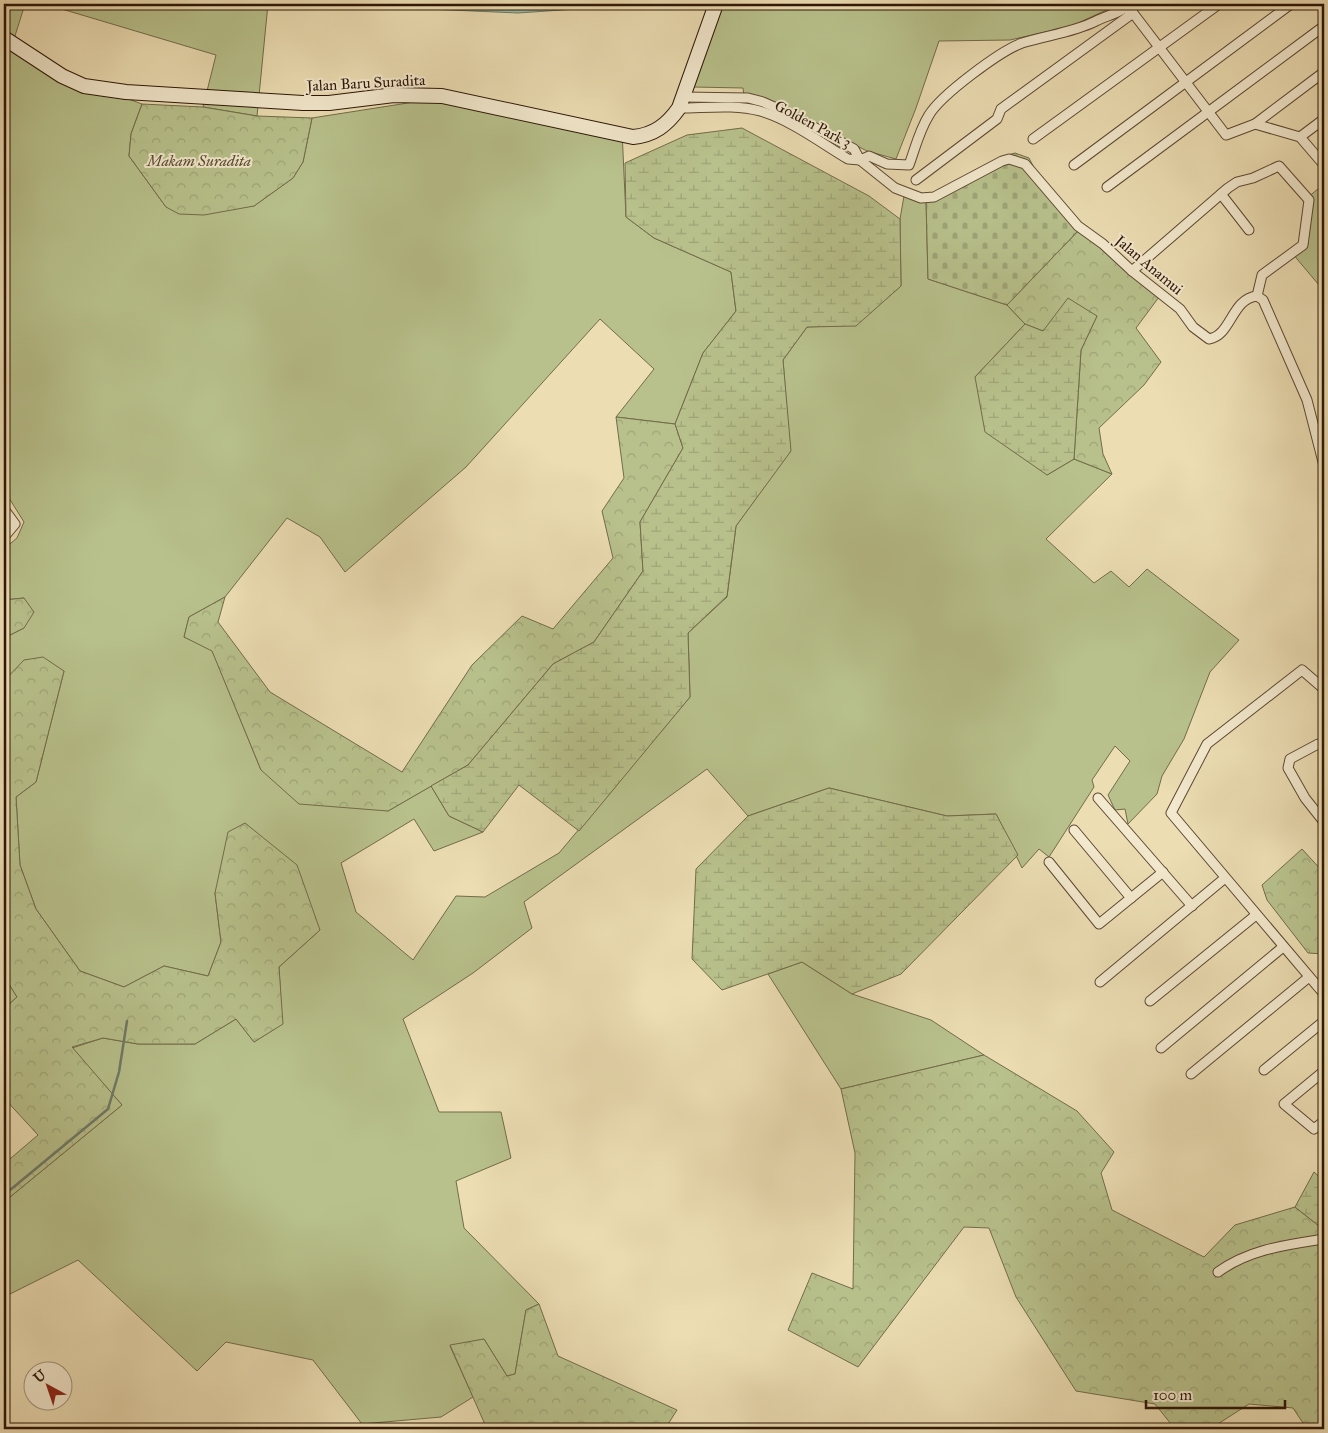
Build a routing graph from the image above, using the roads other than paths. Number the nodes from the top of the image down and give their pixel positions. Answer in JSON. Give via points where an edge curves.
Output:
{"nodes":[{"id":1,"x":716,"y":4,"type":"edge"},
{"id":2,"x":1219,"y":4,"type":"edge"},
{"id":3,"x":1291,"y":4,"type":"edge"},
{"id":4,"x":1129,"y":8,"type":"edge"},
{"id":5,"x":1324,"y":26,"type":"edge"},
{"id":6,"x":4,"y":38,"type":"edge"},
{"id":7,"x":1158,"y":48,"type":"junction"},
{"id":8,"x":1324,"y":72,"type":"edge"},
{"id":9,"x":1183,"y":82,"type":"junction"},
{"id":10,"x":684,"y":98,"type":"junction"},
{"id":11,"x":1208,"y":112,"type":"junction"},
{"id":12,"x":1324,"y":118,"type":"edge"},
{"id":13,"x":1255,"y":124,"type":"junction"},
{"id":14,"x":1300,"y":137,"type":"junction"},
{"id":15,"x":1033,"y":139,"type":"dead end"},
{"id":16,"x":860,"y":160,"type":"junction"},
{"id":17,"x":1074,"y":165,"type":"dead end"},
{"id":18,"x":1324,"y":165,"type":"edge"},
{"id":19,"x":916,"y":180,"type":"dead end"},
{"id":20,"x":1107,"y":187,"type":"dead end"},
{"id":21,"x":1221,"y":194,"type":"junction"},
{"id":22,"x":1249,"y":230,"type":"dead end"},
{"id":23,"x":1132,"y":271,"type":"junction"},
{"id":24,"x":1258,"y":296,"type":"junction"},
{"id":25,"x":1324,"y":466,"type":"edge"},
{"id":26,"x":4,"y":509,"type":"edge"},
{"id":27,"x":4,"y":537,"type":"edge"},
{"id":28,"x":1324,"y":689,"type":"edge"},
{"id":29,"x":1318,"y":744,"type":"dead end"},
{"id":30,"x":1098,"y":798,"type":"dead end"},
{"id":31,"x":1324,"y":822,"type":"edge"},
{"id":32,"x":1074,"y":830,"type":"dead end"},
{"id":33,"x":1049,"y":862,"type":"dead end"},
{"id":34,"x":1163,"y":872,"type":"junction"},
{"id":35,"x":1225,"y":878,"type":"junction"},
{"id":36,"x":1131,"y":898,"type":"junction"},
{"id":37,"x":1192,"y":906,"type":"junction"},
{"id":38,"x":1256,"y":915,"type":"junction"},
{"id":39,"x":1283,"y":947,"type":"junction"},
{"id":40,"x":1310,"y":977,"type":"junction"},
{"id":41,"x":1100,"y":982,"type":"dead end"},
{"id":42,"x":1324,"y":994,"type":"edge"},
{"id":43,"x":1150,"y":1001,"type":"dead end"},
{"id":44,"x":1324,"y":1021,"type":"edge"},
{"id":45,"x":1161,"y":1048,"type":"dead end"},
{"id":46,"x":1264,"y":1070,"type":"dead end"},
{"id":47,"x":1324,"y":1071,"type":"edge"},
{"id":48,"x":1191,"y":1074,"type":"dead end"},
{"id":49,"x":1324,"y":1121,"type":"edge"},
{"id":50,"x":1324,"y":1239,"type":"edge"},
{"id":51,"x":1218,"y":1272,"type":"dead end"}],
"edges":[{"from":1,"to":10,"type":"main road","name":"Jalan Baru Suradita"},
{"from":2,"to":7,"type":"street"},
{"from":3,"to":9,"type":"street"},
{"from":4,"to":7,"type":"street"},
{"from":4,"to":16,"type":"street","via":[[1112,12],[1080,28],[1024,43],[998,56],[944,98],[930,113],[909,165],[887,164],[869,156]]},
{"from":4,"to":19,"type":"street","via":[[1001,109],[998,119]]},
{"from":5,"to":11,"type":"street"},
{"from":6,"to":10,"type":"main road","name":"Jalan Baru Suradita","via":[[73,82],[107,90],[303,103],[329,103],[394,94],[442,96],[633,136],[656,131],[670,121]]},
{"from":7,"to":9,"type":"street"},
{"from":7,"to":15,"type":"street"},
{"from":8,"to":13,"type":"street"},
{"from":9,"to":11,"type":"street"},
{"from":9,"to":17,"type":"street"},
{"from":10,"to":16,"type":"street","name":"Golden Park 3","via":[[761,111],[848,159]]},
{"from":11,"to":13,"type":"street","via":[[1226,135]]},
{"from":11,"to":20,"type":"street"},
{"from":12,"to":14,"type":"street"},
{"from":13,"to":14,"type":"street"},
{"from":14,"to":18,"type":"street"},
{"from":16,"to":23,"type":"street","name":"Jalan Anamui","via":[[895,188],[921,198],[934,197],[1002,161],[1025,164],[1078,226]]},
{"from":21,"to":22,"type":"street"},
{"from":21,"to":23,"type":"street"},
{"from":21,"to":24,"type":"street","via":[[1237,182],[1264,174],[1277,166],[1309,200],[1303,245],[1262,275]]},
{"from":23,"to":24,"type":"street","name":"Jalan Anamui","via":[[1180,309],[1193,327],[1209,339],[1220,334],[1238,305],[1250,296]]},
{"from":24,"to":25,"type":"street","via":[[1263,300],[1307,400]]},
{"from":26,"to":27,"type":"street","via":[[15,524]]},
{"from":28,"to":35,"type":"street","via":[[1302,670],[1207,744],[1171,813]]},
{"from":29,"to":31,"type":"street","via":[[1290,759],[1288,768]]},
{"from":30,"to":34,"type":"street"},
{"from":32,"to":36,"type":"street"},
{"from":33,"to":36,"type":"street","via":[[1100,924]]},
{"from":34,"to":36,"type":"street"},
{"from":34,"to":37,"type":"street"},
{"from":35,"to":37,"type":"street"},
{"from":35,"to":38,"type":"street"},
{"from":37,"to":41,"type":"street"},
{"from":38,"to":39,"type":"street"},
{"from":38,"to":43,"type":"street"},
{"from":39,"to":40,"type":"street"},
{"from":39,"to":45,"type":"street"},
{"from":40,"to":42,"type":"street"},
{"from":40,"to":48,"type":"street"},
{"from":44,"to":46,"type":"street"},
{"from":47,"to":49,"type":"street","via":[[1284,1104],[1314,1129]]},
{"from":50,"to":51,"type":"street","via":[[1267,1248],[1233,1261]]}]}
